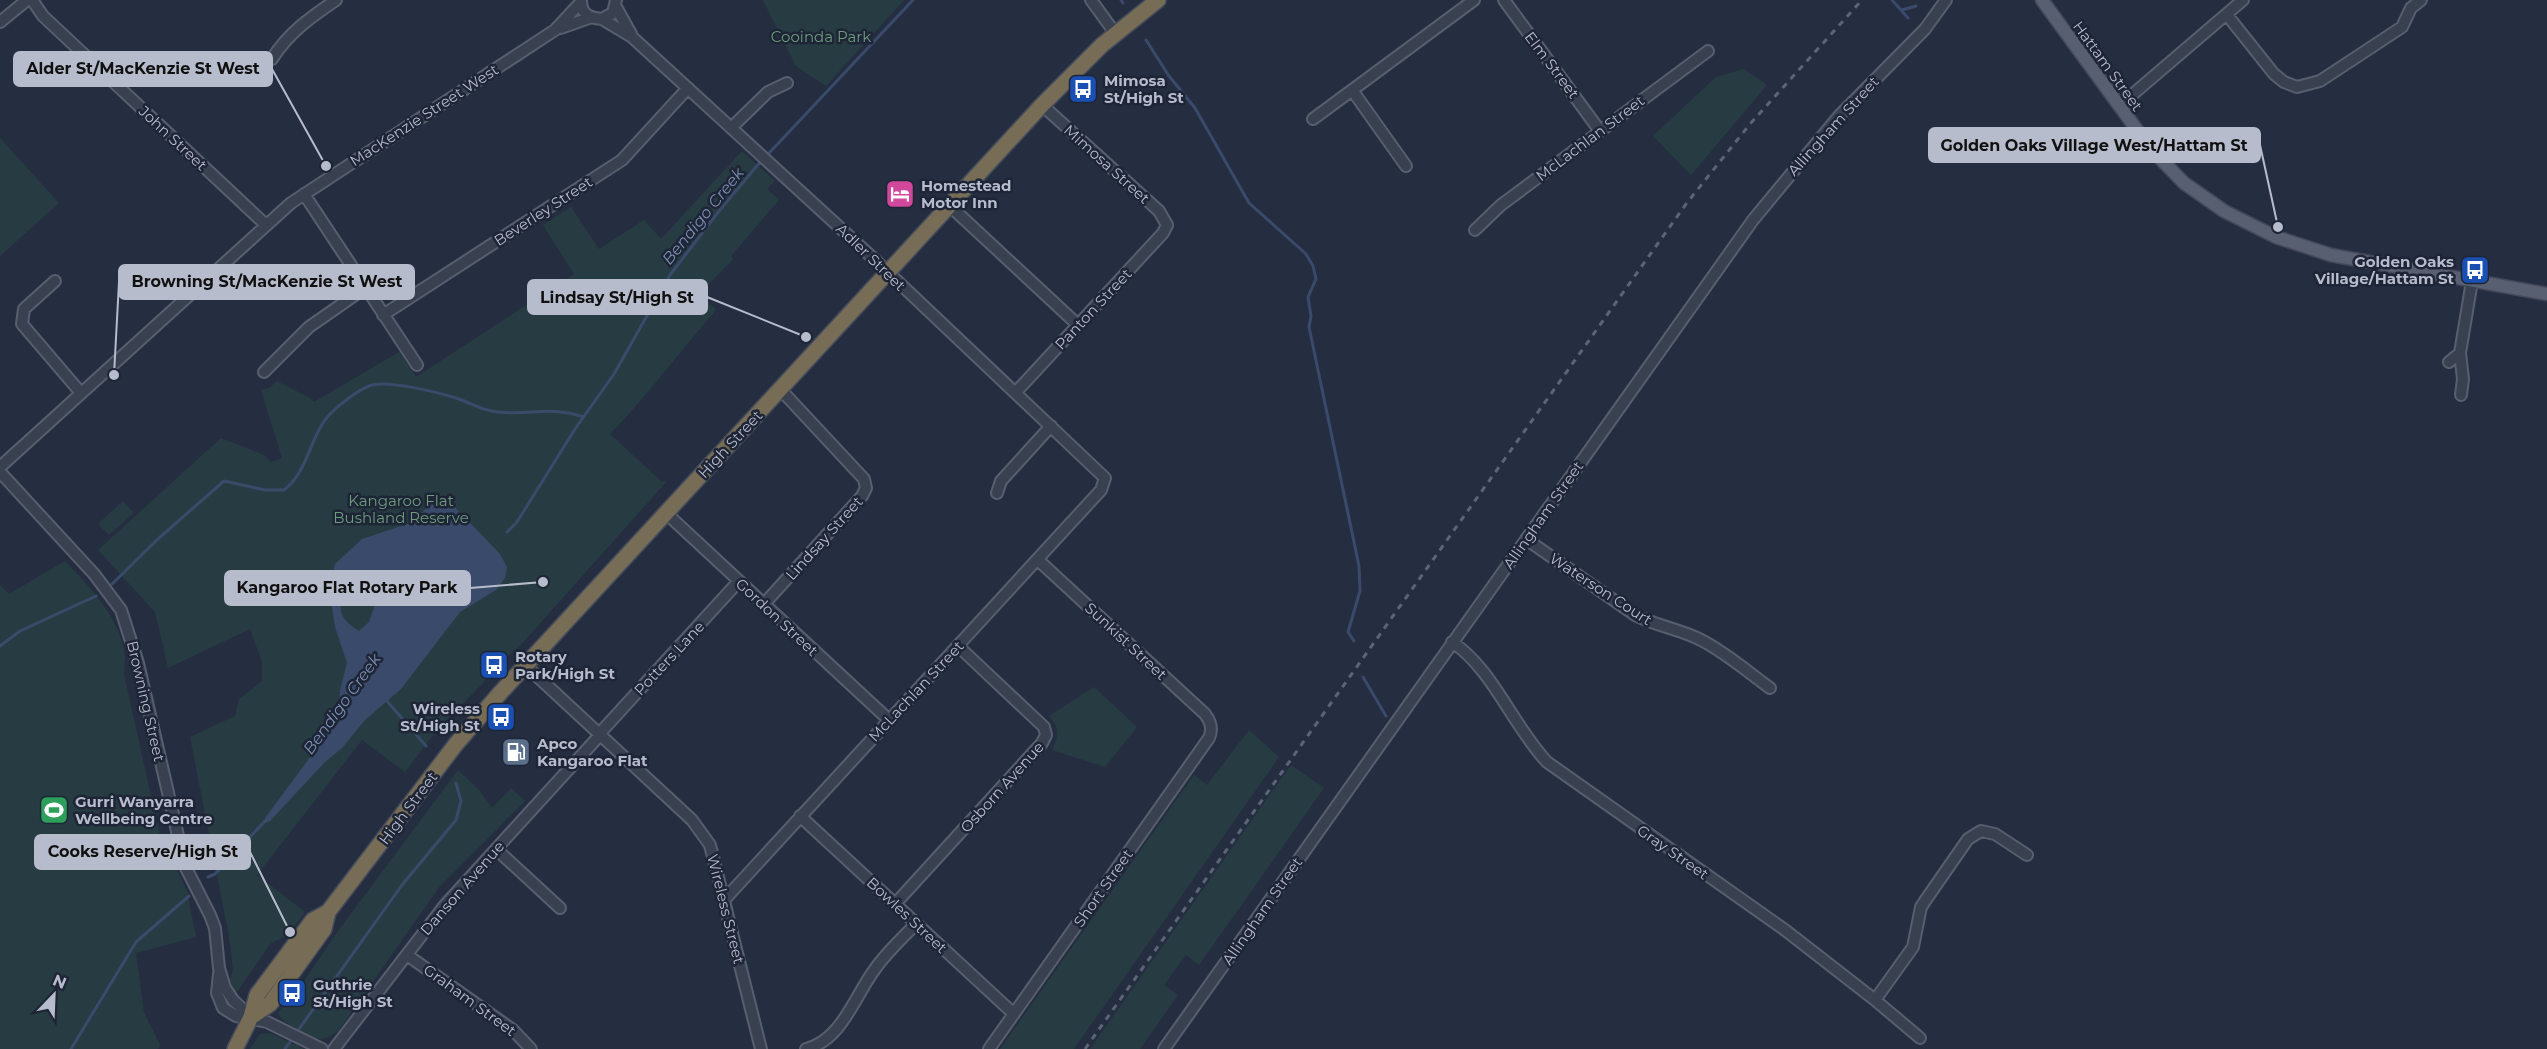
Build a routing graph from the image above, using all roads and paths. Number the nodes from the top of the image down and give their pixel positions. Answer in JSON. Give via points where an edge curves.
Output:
{"nodes":[{"id":1,"x":27,"y":0,"type":"edge"},
{"id":2,"x":32,"y":0,"type":"edge"},
{"id":3,"x":336,"y":0,"type":"edge"},
{"id":4,"x":1090,"y":0,"type":"edge"},
{"id":5,"x":1158,"y":0,"type":"edge"},
{"id":6,"x":1474,"y":0,"type":"edge"},
{"id":7,"x":1504,"y":0,"type":"edge"},
{"id":8,"x":1946,"y":0,"type":"edge"},
{"id":9,"x":2042,"y":0,"type":"edge"},
{"id":10,"x":2243,"y":0,"type":"edge"},
{"id":11,"x":2421,"y":0,"type":"edge"},
{"id":12,"x":580,"y":2,"type":"edge"},
{"id":13,"x":617,"y":3,"type":"edge"},
{"id":14,"x":2227,"y":15,"type":"junction"},
{"id":15,"x":589,"y":18,"type":"junction"},
{"id":16,"x":602,"y":19,"type":"junction"},
{"id":17,"x":0,"y":22,"type":"edge"},
{"id":18,"x":555,"y":30,"type":"junction"},
{"id":19,"x":1116,"y":33,"type":"junction"},
{"id":20,"x":633,"y":37,"type":"junction"},
{"id":21,"x":1708,"y":51,"type":"dead end"},
{"id":22,"x":272,"y":59,"type":"dead end"},
{"id":23,"x":787,"y":83,"type":"dead end"},
{"id":24,"x":688,"y":88,"type":"junction"},
{"id":25,"x":1352,"y":90,"type":"junction"},
{"id":26,"x":1042,"y":105,"type":"junction"},
{"id":27,"x":2118,"y":106,"type":"junction"},
{"id":28,"x":1313,"y":119,"type":"dead end"},
{"id":29,"x":731,"y":128,"type":"junction"},
{"id":30,"x":1600,"y":130,"type":"junction"},
{"id":31,"x":1406,"y":166,"type":"dead end"},
{"id":32,"x":304,"y":194,"type":"junction"},
{"id":33,"x":950,"y":206,"type":"junction"},
{"id":34,"x":266,"y":225,"type":"junction"},
{"id":35,"x":1167,"y":225,"type":"joint"},
{"id":36,"x":1475,"y":230,"type":"dead end"},
{"id":37,"x":889,"y":274,"type":"junction"},
{"id":38,"x":55,"y":281,"type":"dead end"},
{"id":39,"x":2472,"y":281,"type":"junction"},
{"id":40,"x":365,"y":288,"type":"junction"},
{"id":41,"x":2547,"y":294,"type":"edge"},
{"id":42,"x":383,"y":315,"type":"junction"},
{"id":43,"x":1078,"y":325,"type":"junction"},
{"id":44,"x":2460,"y":354,"type":"junction"},
{"id":45,"x":2449,"y":362,"type":"dead end"},
{"id":46,"x":417,"y":365,"type":"dead end"},
{"id":47,"x":264,"y":372,"type":"dead end"},
{"id":48,"x":781,"y":390,"type":"junction"},
{"id":49,"x":1016,"y":392,"type":"junction"},
{"id":50,"x":81,"y":393,"type":"junction"},
{"id":51,"x":2461,"y":395,"type":"dead end"},
{"id":52,"x":1051,"y":426,"type":"junction"},
{"id":53,"x":0,"y":467,"type":"edge"},
{"id":54,"x":0,"y":472,"type":"edge"},
{"id":55,"x":1105,"y":480,"type":"joint"},
{"id":56,"x":997,"y":493,"type":"dead end"},
{"id":57,"x":666,"y":513,"type":"junction"},
{"id":58,"x":1526,"y":539,"type":"junction"},
{"id":59,"x":1038,"y":560,"type":"junction"},
{"id":60,"x":740,"y":581,"type":"junction"},
{"id":61,"x":764,"y":604,"type":"junction"},
{"id":62,"x":1452,"y":642,"type":"junction"},
{"id":63,"x":958,"y":646,"type":"junction"},
{"id":64,"x":525,"y":665,"type":"junction"},
{"id":65,"x":1770,"y":688,"type":"dead end"},
{"id":66,"x":889,"y":720,"type":"junction"},
{"id":67,"x":1211,"y":724,"type":"joint"},
{"id":68,"x":599,"y":735,"type":"junction"},
{"id":69,"x":800,"y":816,"type":"junction"},
{"id":70,"x":496,"y":849,"type":"junction"},
{"id":71,"x":2026,"y":855,"type":"dead end"},
{"id":72,"x":724,"y":900,"type":"junction"},
{"id":73,"x":895,"y":904,"type":"junction"},
{"id":74,"x":560,"y":908,"type":"dead end"},
{"id":75,"x":916,"y":924,"type":"junction"},
{"id":76,"x":407,"y":955,"type":"junction"},
{"id":77,"x":1875,"y":1000,"type":"junction"},
{"id":78,"x":1014,"y":1014,"type":"junction"},
{"id":79,"x":251,"y":1017,"type":"junction"},
{"id":80,"x":1920,"y":1038,"type":"dead end"},
{"id":81,"x":319,"y":1048,"type":"edge"},
{"id":82,"x":235,"y":1049,"type":"edge"},
{"id":83,"x":334,"y":1049,"type":"edge"},
{"id":84,"x":531,"y":1049,"type":"edge"},
{"id":85,"x":761,"y":1049,"type":"edge"},
{"id":86,"x":806,"y":1049,"type":"edge"},
{"id":87,"x":989,"y":1049,"type":"edge"},
{"id":88,"x":1164,"y":1049,"type":"edge"}],
"edges":[{"from":1,"to":17,"type":"street"},
{"from":2,"to":34,"type":"street","name":"John Street","via":[[43,16]]},
{"from":3,"to":22,"type":"street","via":[[298,27]]},
{"from":4,"to":19,"type":"street"},
{"from":5,"to":19,"type":"highway","name":"High Street"},
{"from":6,"to":25,"type":"street"},
{"from":7,"to":30,"type":"street","name":"Elm Street"},
{"from":8,"to":58,"type":"street","name":"Allingham Street","via":[[1932,21],[1850,104],[1766,203]]},
{"from":9,"to":27,"type":"main road","name":"Hattam Street"},
{"from":10,"to":14,"type":"street"},
{"from":11,"to":14,"type":"street","via":[[2410,8],[2402,27],[2320,81],[2297,87],[2274,74]]},
{"from":12,"to":15,"type":"street"},
{"from":12,"to":18,"type":"street","name":"MacKenzie Street West"},
{"from":13,"to":16,"type":"street","via":[[608,17]]},
{"from":13,"to":20,"type":"street","name":"Adler Street"},
{"from":14,"to":27,"type":"street"},
{"from":15,"to":16,"type":"street"},
{"from":15,"to":18,"type":"street","name":"MacKenzie Street West"},
{"from":16,"to":20,"type":"street","name":"Adler Street"},
{"from":18,"to":32,"type":"street","name":"MacKenzie Street West"},
{"from":19,"to":26,"type":"highway","name":"High Street"},
{"from":20,"to":24,"type":"street","name":"Adler Street"},
{"from":21,"to":30,"type":"street","name":"McLachlan Street"},
{"from":23,"to":29,"type":"street","via":[[768,92]]},
{"from":24,"to":29,"type":"street","name":"Adler Street"},
{"from":24,"to":42,"type":"street","name":"Beverley Street","via":[[622,160]]},
{"from":25,"to":28,"type":"street"},
{"from":25,"to":31,"type":"street"},
{"from":26,"to":33,"type":"highway","name":"High Street"},
{"from":26,"to":35,"type":"street","name":"Mimosa Street","via":[[1159,211]]},
{"from":27,"to":39,"type":"main road","name":"Hattam Street","via":[[2184,183],[2240,220],[2331,255]]},
{"from":29,"to":37,"type":"street","name":"Adler Street"},
{"from":30,"to":36,"type":"street","name":"McLachlan Street","via":[[1501,205]]},
{"from":32,"to":34,"type":"street","name":"MacKenzie Street West"},
{"from":32,"to":40,"type":"street"},
{"from":33,"to":37,"type":"highway","name":"High Street"},
{"from":33,"to":43,"type":"street"},
{"from":34,"to":50,"type":"street","name":"MacKenzie Street West"},
{"from":35,"to":43,"type":"street","name":"Panton Street"},
{"from":37,"to":48,"type":"highway","name":"High Street"},
{"from":37,"to":49,"type":"street","name":"Adler Street"},
{"from":38,"to":50,"type":"street","via":[[24,309],[22,324]]},
{"from":39,"to":41,"type":"main road","name":"Hattam Street"},
{"from":39,"to":44,"type":"street"},
{"from":40,"to":42,"type":"street"},
{"from":40,"to":47,"type":"street","via":[[309,327]]},
{"from":42,"to":46,"type":"street"},
{"from":43,"to":49,"type":"street","name":"Panton Street"},
{"from":44,"to":45,"type":"street"},
{"from":44,"to":51,"type":"street"},
{"from":48,"to":57,"type":"highway","name":"High Street"},
{"from":48,"to":61,"type":"street","name":"Lindsay Street","via":[[864,479],[866,488]]},
{"from":49,"to":52,"type":"street","name":"Adler Street"},
{"from":50,"to":53,"type":"street","name":"MacKenzie Street West"},
{"from":52,"to":55,"type":"street","name":"Adler Street"},
{"from":52,"to":56,"type":"street","via":[[1001,481]]},
{"from":54,"to":79,"type":"street","name":"Browning Street","via":[[94,574],[124,616],[180,852],[210,915],[219,968],[229,995]]},
{"from":55,"to":59,"type":"street","name":"McLachlan Street","via":[[1101,490]]},
{"from":57,"to":60,"type":"street","name":"Gordon Street"},
{"from":57,"to":64,"type":"highway","name":"High Street"},
{"from":58,"to":62,"type":"street","name":"Allingham Street"},
{"from":58,"to":65,"type":"street","name":"Waterson Court","via":[[1635,615],[1702,640]]},
{"from":59,"to":63,"type":"street","name":"McLachlan Street"},
{"from":59,"to":67,"type":"street","name":"Sunkist Street"},
{"from":60,"to":61,"type":"street","name":"Gordon Street"},
{"from":60,"to":68,"type":"street","name":"Potters Lane"},
{"from":61,"to":66,"type":"street","name":"Gordon Street"},
{"from":62,"to":77,"type":"street","name":"Gray Street","via":[[1478,664],[1524,735],[1547,762],[1785,930]]},
{"from":62,"to":88,"type":"street","name":"Allingham Street"},
{"from":63,"to":66,"type":"street","name":"McLachlan Street"},
{"from":63,"to":73,"type":"street","name":"Osborn Avenue","via":[[1044,727],[1045,739]]},
{"from":64,"to":68,"type":"street","name":"Wireless Street"},
{"from":64,"to":79,"type":"highway","name":"High Street","via":[[456,744],[328,912],[324,929],[270,1004]]},
{"from":66,"to":69,"type":"street","name":"McLachlan Street"},
{"from":67,"to":78,"type":"street","name":"Short Street","via":[[1209,738]]},
{"from":68,"to":70,"type":"street","name":"Danson Avenue"},
{"from":68,"to":72,"type":"street","name":"Wireless Street","via":[[700,828],[710,845]]},
{"from":69,"to":72,"type":"street","name":"McLachlan Street"},
{"from":69,"to":73,"type":"street","name":"Bowles Street"},
{"from":70,"to":74,"type":"street"},
{"from":70,"to":76,"type":"street","name":"Danson Avenue","via":[[445,905]]},
{"from":71,"to":77,"type":"street","via":[[1989,832],[1968,839],[1921,907],[1910,954]]},
{"from":72,"to":85,"type":"street","name":"Wireless Street"},
{"from":73,"to":75,"type":"street","name":"Bowles Street"},
{"from":75,"to":78,"type":"street","name":"Bowles Street"},
{"from":75,"to":86,"type":"street","via":[[878,964],[833,1034]]},
{"from":76,"to":83,"type":"street","name":"Danson Avenue"},
{"from":76,"to":84,"type":"street","name":"Graham Street","via":[[513,1030]]},
{"from":77,"to":80,"type":"street","name":"Gray Street"},
{"from":78,"to":87,"type":"street","name":"Short Street"},
{"from":79,"to":81,"type":"street"},
{"from":79,"to":82,"type":"highway","name":"High Street"}]}
